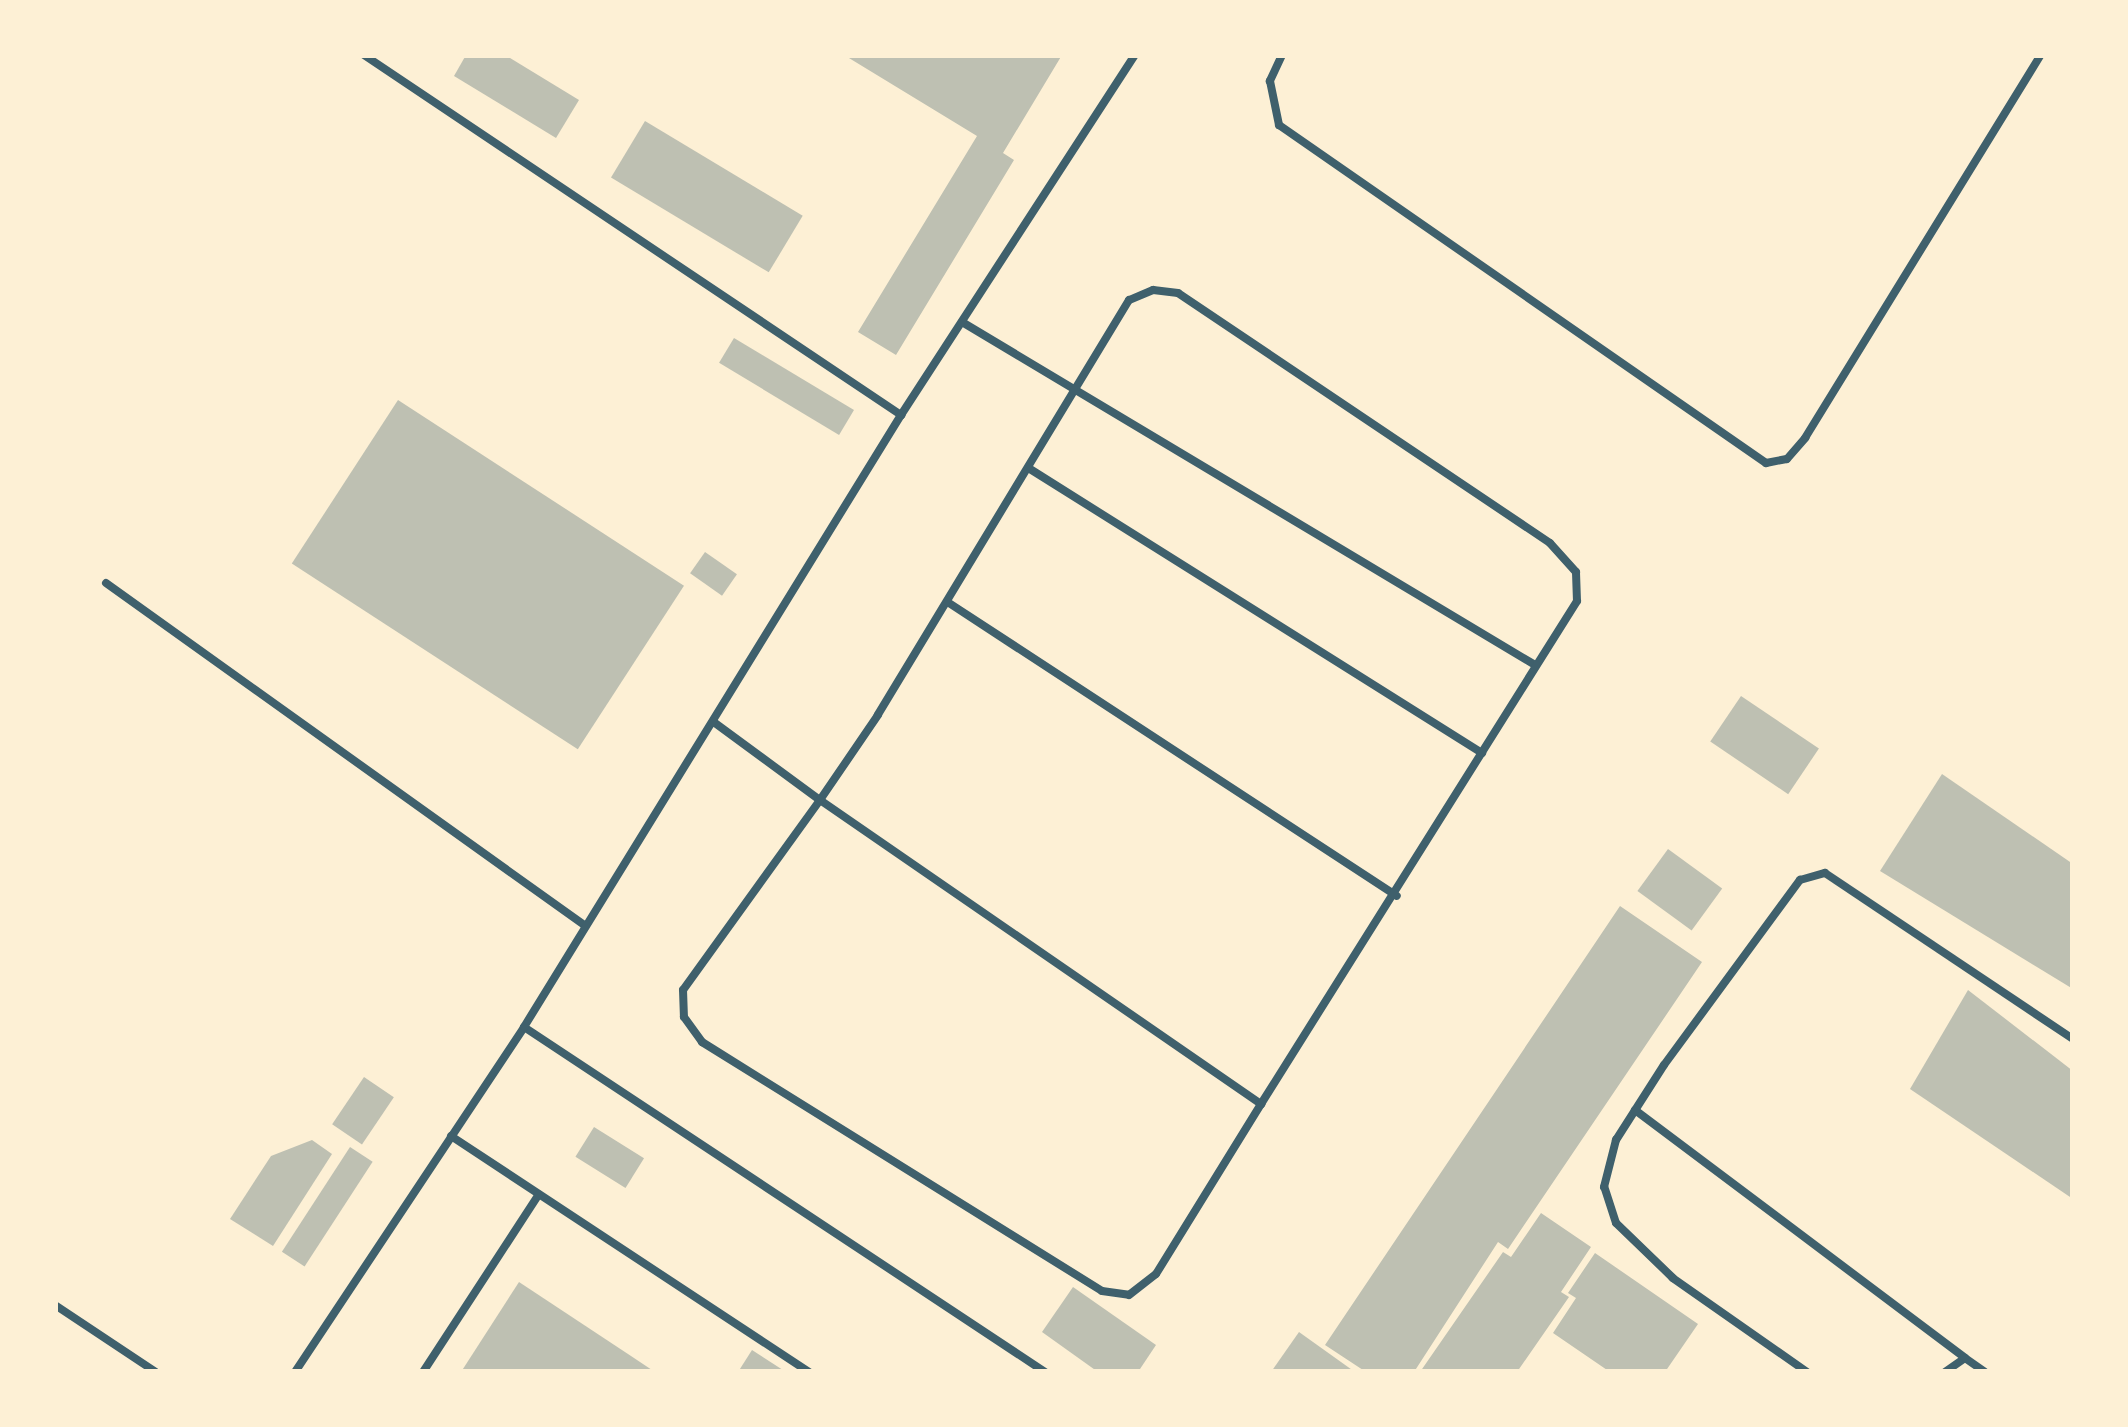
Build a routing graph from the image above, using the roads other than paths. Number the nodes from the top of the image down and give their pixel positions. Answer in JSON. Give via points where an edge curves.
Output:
{"nodes":[{"id":1,"x":364,"y":55,"type":"edge"},
{"id":2,"x":1134,"y":55,"type":"edge"},
{"id":3,"x":1282,"y":55,"type":"edge"},
{"id":4,"x":2041,"y":55,"type":"edge"},
{"id":5,"x":962,"y":322,"type":"junction"},
{"id":6,"x":1077,"y":386,"type":"junction"},
{"id":7,"x":902,"y":415,"type":"junction"},
{"id":8,"x":1030,"y":469,"type":"junction"},
{"id":9,"x":106,"y":583,"type":"dead end"},
{"id":10,"x":949,"y":602,"type":"junction"},
{"id":11,"x":1536,"y":666,"type":"junction"},
{"id":12,"x":715,"y":723,"type":"junction"},
{"id":13,"x":1482,"y":753,"type":"junction"},
{"id":14,"x":820,"y":800,"type":"junction"},
{"id":15,"x":1397,"y":896,"type":"junction"},
{"id":16,"x":584,"y":925,"type":"junction"},
{"id":17,"x":524,"y":1027,"type":"junction"},
{"id":18,"x":2073,"y":1039,"type":"edge"},
{"id":19,"x":1261,"y":1104,"type":"junction"},
{"id":20,"x":1635,"y":1110,"type":"junction"},
{"id":21,"x":451,"y":1136,"type":"junction"},
{"id":22,"x":538,"y":1194,"type":"junction"},
{"id":23,"x":55,"y":1305,"type":"edge"},
{"id":24,"x":1965,"y":1358,"type":"junction"},
{"id":25,"x":156,"y":1372,"type":"edge"},
{"id":26,"x":294,"y":1372,"type":"edge"},
{"id":27,"x":423,"y":1372,"type":"edge"},
{"id":28,"x":809,"y":1372,"type":"edge"},
{"id":29,"x":1045,"y":1372,"type":"edge"},
{"id":30,"x":1807,"y":1372,"type":"edge"},
{"id":31,"x":1945,"y":1372,"type":"edge"},
{"id":32,"x":1985,"y":1372,"type":"edge"}],
"edges":[{"from":1,"to":7,"type":"lane"},
{"from":2,"to":5,"type":"lane"},
{"from":3,"to":4,"type":"lane","via":[[1270,80],[1280,125],[1766,462],[1787,460],[1804,438]]},
{"from":5,"to":6,"type":"lane"},
{"from":5,"to":7,"type":"lane"},
{"from":6,"to":8,"type":"lane"},
{"from":6,"to":11,"type":"lane"},
{"from":6,"to":11,"type":"lane","via":[[1129,300],[1153,290],[1178,293],[1550,544],[1576,572],[1577,601]]},
{"from":7,"to":12,"type":"lane"},
{"from":8,"to":10,"type":"lane"},
{"from":8,"to":13,"type":"lane"},
{"from":9,"to":16,"type":"lane"},
{"from":10,"to":14,"type":"lane"},
{"from":10,"to":15,"type":"lane"},
{"from":11,"to":13,"type":"lane"},
{"from":12,"to":14,"type":"lane"},
{"from":12,"to":16,"type":"lane"},
{"from":13,"to":15,"type":"lane"},
{"from":14,"to":19,"type":"lane"},
{"from":14,"to":19,"type":"lane","via":[[682,990],[684,1017],[702,1042],[1102,1291],[1129,1296],[1156,1274]]},
{"from":15,"to":19,"type":"lane"},
{"from":16,"to":17,"type":"lane"},
{"from":17,"to":21,"type":"lane"},
{"from":17,"to":29,"type":"lane"},
{"from":18,"to":20,"type":"lane","via":[[1825,873],[1812,873],[1800,880]]},
{"from":20,"to":24,"type":"lane"},
{"from":20,"to":30,"type":"lane","via":[[1616,1140],[1604,1188],[1616,1223],[1673,1278]]},
{"from":21,"to":22,"type":"lane"},
{"from":21,"to":26,"type":"lane"},
{"from":22,"to":27,"type":"lane"},
{"from":22,"to":28,"type":"lane"},
{"from":23,"to":25,"type":"lane"},
{"from":24,"to":31,"type":"lane"},
{"from":24,"to":32,"type":"lane"}]}
